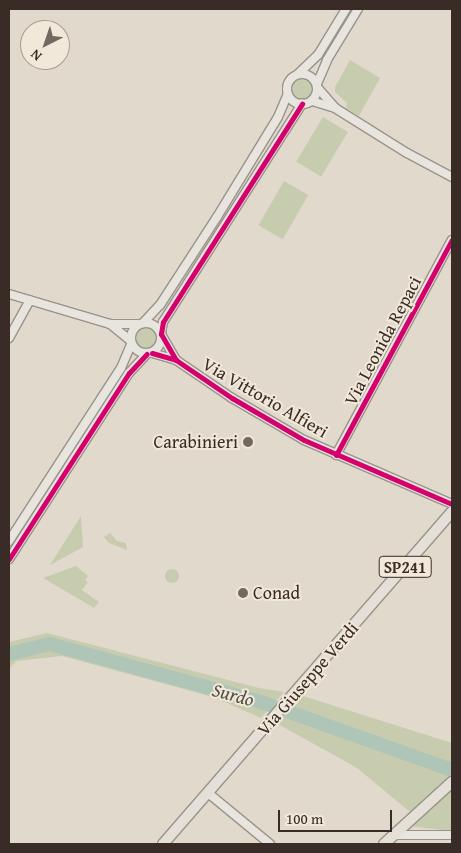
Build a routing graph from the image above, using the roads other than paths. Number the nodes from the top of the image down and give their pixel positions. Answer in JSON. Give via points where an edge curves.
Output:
{"nodes":[{"id":1,"x":346,"y":9,"type":"edge"},
{"id":2,"x":358,"y":9,"type":"edge"},
{"id":3,"x":298,"y":74,"type":"junction"},
{"id":4,"x":317,"y":86,"type":"junction"},
{"id":5,"x":288,"y":94,"type":"junction"},
{"id":6,"x":312,"y":101,"type":"junction"},
{"id":7,"x":302,"y":104,"type":"junction"},
{"id":8,"x":336,"y":108,"type":"junction"},
{"id":9,"x":452,"y":177,"type":"edge"},
{"id":10,"x":452,"y":240,"type":"edge"},
{"id":11,"x":9,"y":294,"type":"edge"},
{"id":12,"x":30,"y":300,"type":"junction"},
{"id":13,"x":110,"y":324,"type":"junction"},
{"id":14,"x":141,"y":324,"type":"junction"},
{"id":15,"x":160,"y":334,"type":"junction"},
{"id":16,"x":9,"y":338,"type":"edge"},
{"id":17,"x":131,"y":342,"type":"junction"},
{"id":18,"x":150,"y":353,"type":"junction"},
{"id":19,"x":176,"y":360,"type":"junction"},
{"id":20,"x":336,"y":454,"type":"junction"},
{"id":21,"x":452,"y":504,"type":"edge"},
{"id":22,"x":452,"y":512,"type":"edge"},
{"id":23,"x":9,"y":542,"type":"edge"},
{"id":24,"x":9,"y":559,"type":"edge"},
{"id":25,"x":452,"y":782,"type":"edge"},
{"id":26,"x":208,"y":793,"type":"junction"},
{"id":27,"x":394,"y":835,"type":"junction"},
{"id":28,"x":452,"y":836,"type":"edge"},
{"id":29,"x":163,"y":844,"type":"edge"},
{"id":30,"x":270,"y":844,"type":"edge"},
{"id":31,"x":384,"y":844,"type":"edge"}],
"edges":[{"from":1,"to":3,"type":"street","via":[[318,55]]},
{"from":2,"to":4,"type":"street","via":[[326,60]]},
{"from":3,"to":4,"type":"street","via":[[308,75]]},
{"from":3,"to":5,"type":"street","via":[[290,79]]},
{"from":4,"to":6,"type":"street"},
{"from":4,"to":8,"type":"street"},
{"from":5,"to":7,"type":"street","via":[[293,101]]},
{"from":5,"to":14,"type":"street","via":[[278,117],[217,217],[160,305]]},
{"from":6,"to":7,"type":"street"},
{"from":6,"to":8,"type":"street"},
{"from":7,"to":15,"type":"street","via":[[169,311]]},
{"from":8,"to":9,"type":"street"},
{"from":10,"to":20,"type":"street","name":"Via Leonida Repaci"},
{"from":11,"to":12,"type":"street"},
{"from":12,"to":13,"type":"street"},
{"from":12,"to":16,"type":"street"},
{"from":13,"to":14,"type":"street"},
{"from":13,"to":17,"type":"street"},
{"from":14,"to":15,"type":"street","via":[[152,324]]},
{"from":14,"to":17,"type":"street","via":[[132,331]]},
{"from":15,"to":18,"type":"street","via":[[159,346]]},
{"from":15,"to":19,"type":"street","name":"Via Vittorio Alfieri"},
{"from":17,"to":18,"type":"street","via":[[137,352]]},
{"from":17,"to":23,"type":"street","via":[[121,368]]},
{"from":18,"to":19,"type":"street","name":"Via Vittorio Alfieri"},
{"from":18,"to":24,"type":"street","via":[[129,373]]},
{"from":19,"to":20,"type":"street","name":"Via Vittorio Alfieri","via":[[267,420]]},
{"from":20,"to":21,"type":"street","name":"Via Vittorio Alfieri"},
{"from":22,"to":26,"type":"main road","name":"Via Giuseppe Verdi","number":"SP241"},
{"from":25,"to":27,"type":"main road"},
{"from":26,"to":29,"type":"main road","name":"Via Giuseppe Verdi","number":"SP241"},
{"from":26,"to":30,"type":"street"},
{"from":27,"to":28,"type":"street"},
{"from":27,"to":31,"type":"main road"}]}
